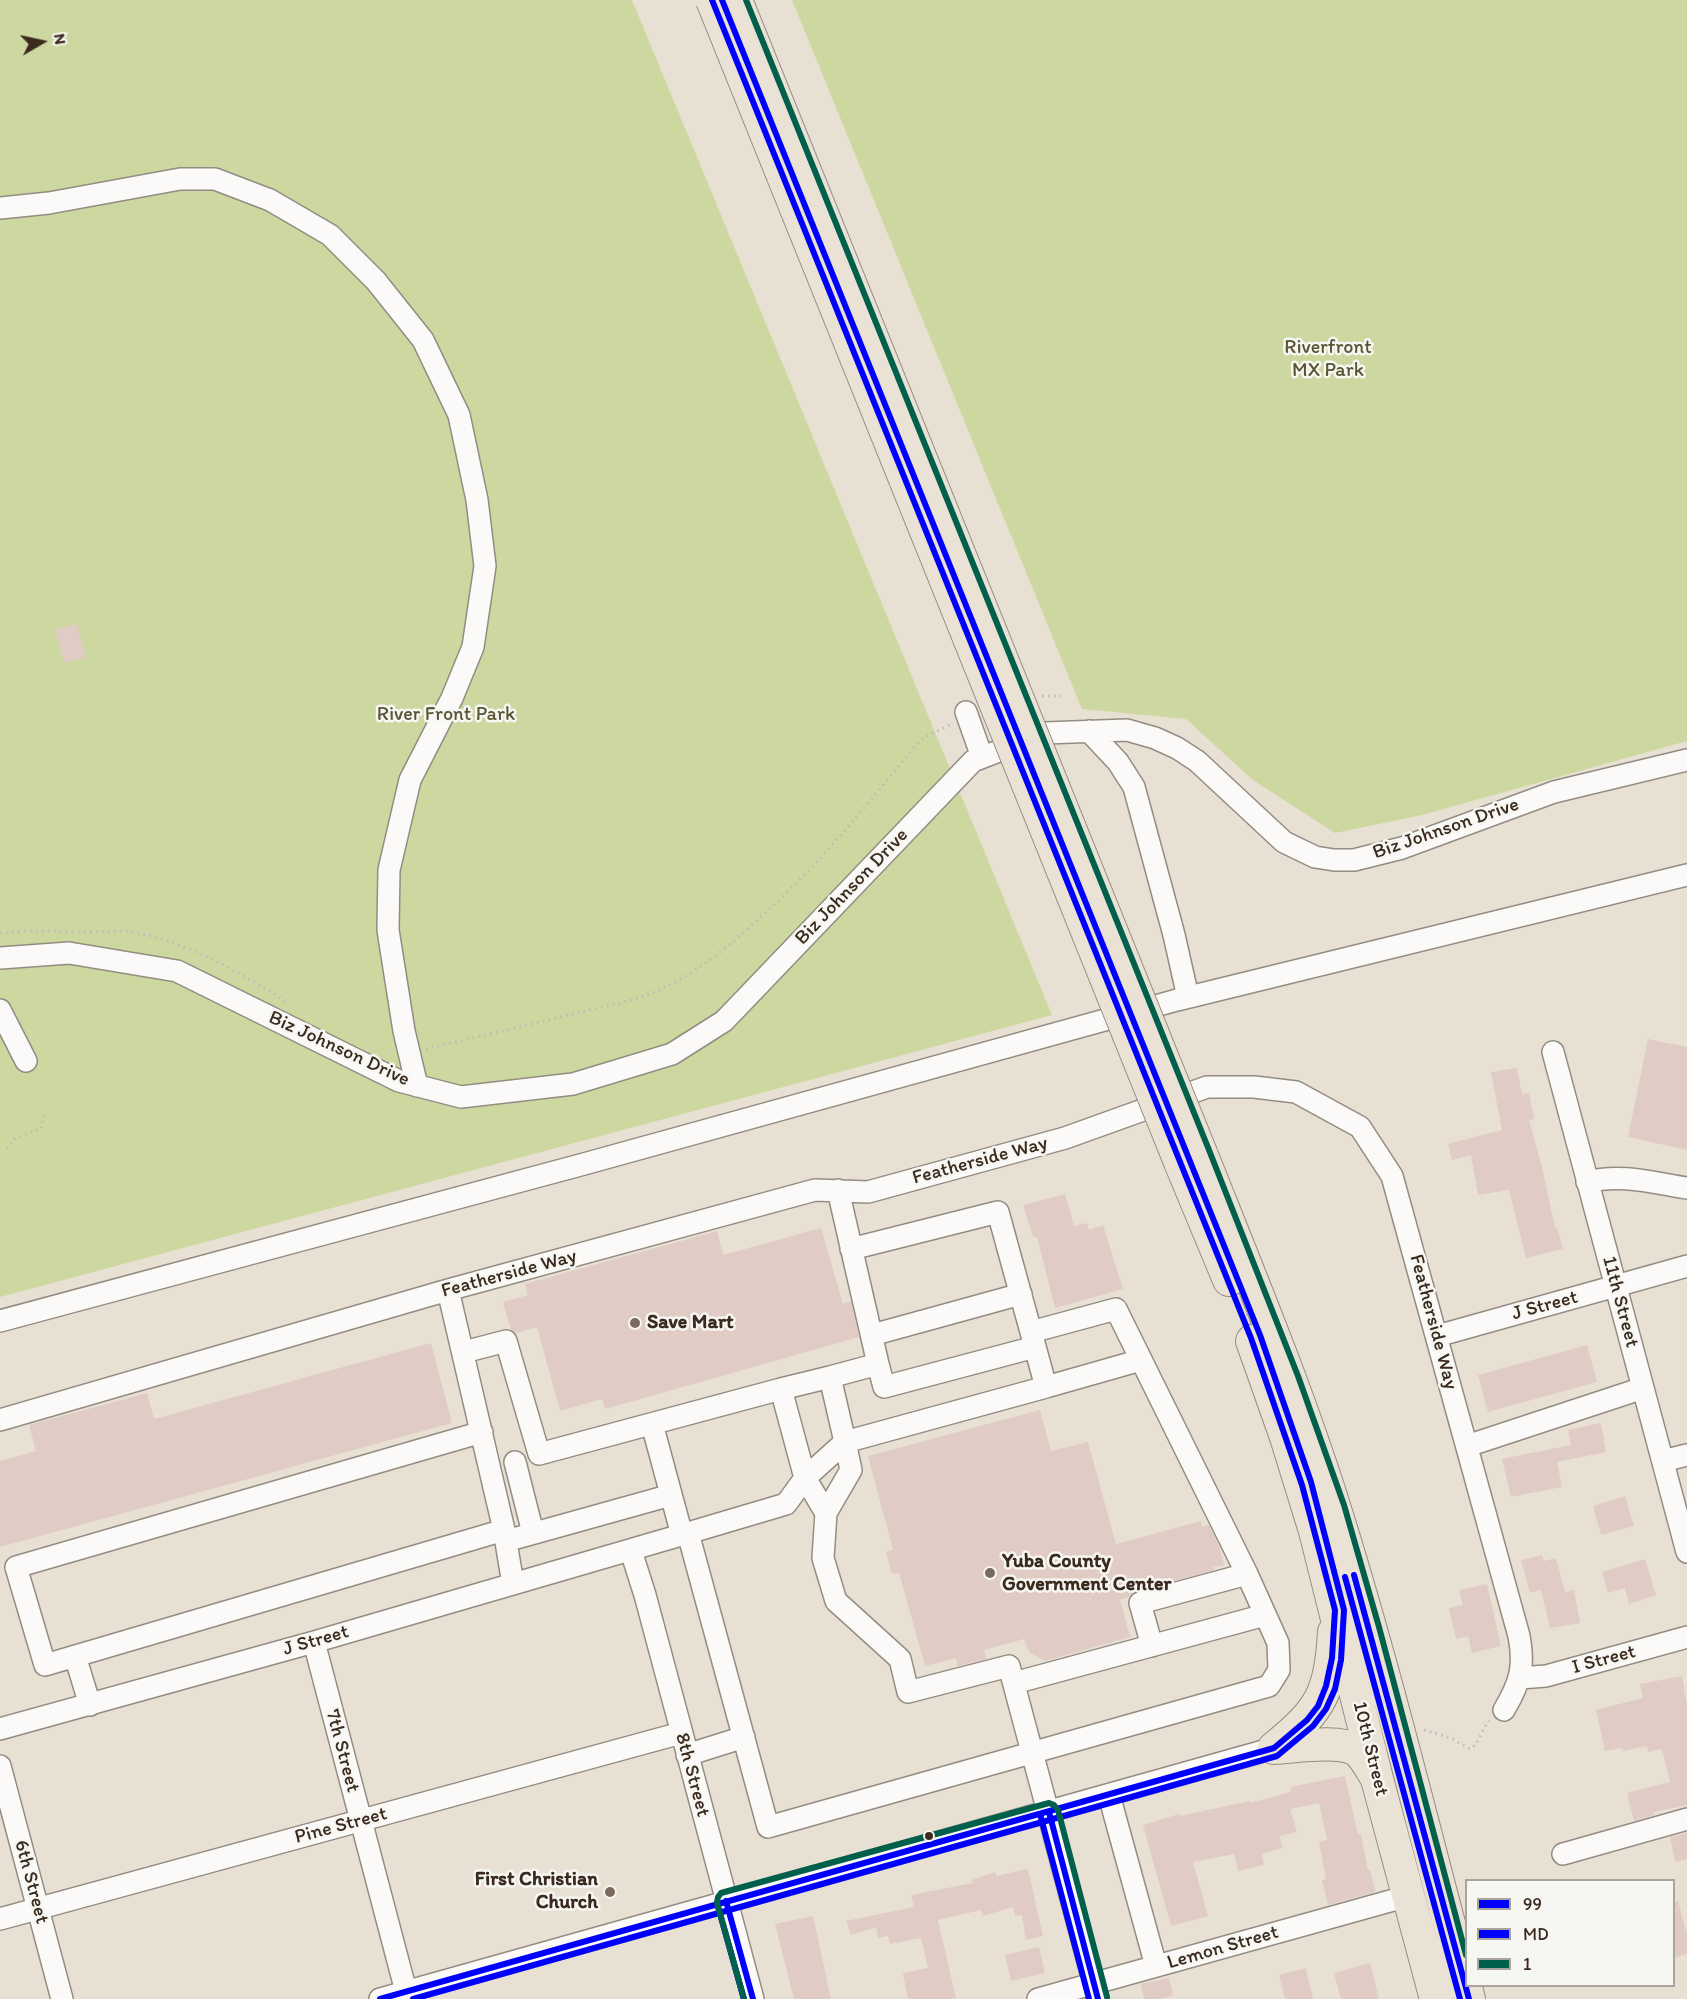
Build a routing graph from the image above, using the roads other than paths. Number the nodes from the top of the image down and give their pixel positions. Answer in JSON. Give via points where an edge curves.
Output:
{"nodes":[{"id":1,"x":712,"y":0,"type":"edge"},
{"id":2,"x":736,"y":0,"type":"edge"},
{"id":3,"x":0,"y":208,"type":"edge"},
{"id":4,"x":967,"y":715,"type":"road end"},
{"id":5,"x":1089,"y":730,"type":"junction"},
{"id":6,"x":982,"y":758,"type":"junction"},
{"id":7,"x":1687,"y":760,"type":"edge"},
{"id":8,"x":1687,"y":875,"type":"edge"},
{"id":9,"x":0,"y":958,"type":"edge"},
{"id":10,"x":1188,"y":997,"type":"junction"},
{"id":11,"x":0,"y":1010,"type":"edge"},
{"id":12,"x":1553,"y":1052,"type":"dead end"},
{"id":13,"x":26,"y":1061,"type":"dead end"},
{"id":14,"x":417,"y":1086,"type":"junction"},
{"id":15,"x":1191,"y":1157,"type":"junction"},
{"id":16,"x":1587,"y":1182,"type":"junction"},
{"id":17,"x":1687,"y":1188,"type":"edge"},
{"id":18,"x":838,"y":1190,"type":"junction"},
{"id":19,"x":851,"y":1249,"type":"junction"},
{"id":20,"x":1687,"y":1266,"type":"edge"},
{"id":21,"x":1616,"y":1286,"type":"junction"},
{"id":22,"x":448,"y":1290,"type":"junction"},
{"id":23,"x":1021,"y":1294,"type":"junction"},
{"id":24,"x":0,"y":1321,"type":"edge"},
{"id":25,"x":872,"y":1335,"type":"junction"},
{"id":26,"x":1437,"y":1336,"type":"junction"},
{"id":27,"x":1033,"y":1340,"type":"junction"},
{"id":28,"x":464,"y":1352,"type":"junction"},
{"id":29,"x":1141,"y":1360,"type":"junction"},
{"id":30,"x":878,"y":1364,"type":"junction"},
{"id":31,"x":830,"y":1377,"type":"junction"},
{"id":32,"x":1046,"y":1387,"type":"junction"},
{"id":33,"x":1643,"y":1388,"type":"junction"},
{"id":34,"x":781,"y":1389,"type":"junction"},
{"id":35,"x":0,"y":1420,"type":"edge"},
{"id":36,"x":652,"y":1424,"type":"junction"},
{"id":37,"x":482,"y":1432,"type":"junction"},
{"id":38,"x":845,"y":1442,"type":"junction"},
{"id":39,"x":1467,"y":1446,"type":"junction"},
{"id":40,"x":539,"y":1454,"type":"junction"},
{"id":41,"x":1687,"y":1455,"type":"edge"},
{"id":42,"x":1663,"y":1461,"type":"junction"},
{"id":43,"x":515,"y":1462,"type":"junction"},
{"id":44,"x":490,"y":1469,"type":"junction"},
{"id":45,"x":805,"y":1478,"type":"junction"},
{"id":46,"x":671,"y":1496,"type":"junction"},
{"id":47,"x":826,"y":1513,"type":"junction"},
{"id":48,"x":533,"y":1533,"type":"junction"},
{"id":49,"x":685,"y":1534,"type":"junction"},
{"id":50,"x":505,"y":1535,"type":"junction"},
{"id":51,"x":631,"y":1551,"type":"junction"},
{"id":52,"x":1687,"y":1552,"type":"edge"},
{"id":53,"x":1247,"y":1574,"type":"junction"},
{"id":54,"x":513,"y":1584,"type":"junction"},
{"id":55,"x":1335,"y":1610,"type":"junction"},
{"id":56,"x":1265,"y":1615,"type":"junction"},
{"id":57,"x":1687,"y":1637,"type":"edge"},
{"id":58,"x":314,"y":1642,"type":"junction"},
{"id":59,"x":1152,"y":1646,"type":"junction"},
{"id":60,"x":75,"y":1656,"type":"junction"},
{"id":61,"x":1520,"y":1678,"type":"junction"},
{"id":62,"x":1014,"y":1683,"type":"junction"},
{"id":63,"x":90,"y":1705,"type":"junction"},
{"id":64,"x":1504,"y":1710,"type":"road end"},
{"id":65,"x":0,"y":1729,"type":"edge"},
{"id":66,"x":681,"y":1733,"type":"junction"},
{"id":67,"x":744,"y":1737,"type":"junction"},
{"id":68,"x":1274,"y":1748,"type":"junction"},
{"id":69,"x":1034,"y":1752,"type":"junction"},
{"id":70,"x":687,"y":1755,"type":"junction"},
{"id":71,"x":0,"y":1766,"type":"edge"},
{"id":72,"x":1377,"y":1779,"type":"junction"},
{"id":73,"x":1109,"y":1795,"type":"junction"},
{"id":74,"x":1049,"y":1812,"type":"junction"},
{"id":75,"x":1687,"y":1819,"type":"edge"},
{"id":76,"x":360,"y":1820,"type":"junction"},
{"id":77,"x":1563,"y":1854,"type":"dead end"},
{"id":78,"x":1408,"y":1896,"type":"junction"},
{"id":79,"x":726,"y":1901,"type":"junction"},
{"id":80,"x":38,"y":1909,"type":"junction"},
{"id":81,"x":0,"y":1919,"type":"edge"},
{"id":82,"x":1156,"y":1966,"type":"junction"},
{"id":83,"x":1465,"y":1984,"type":"edge"},
{"id":84,"x":1096,"y":1991,"type":"edge"},
{"id":85,"x":407,"y":1995,"type":"edge"},
{"id":86,"x":62,"y":1999,"type":"edge"},
{"id":87,"x":380,"y":1999,"type":"edge"},
{"id":88,"x":753,"y":1999,"type":"edge"},
{"id":89,"x":1038,"y":1999,"type":"edge"},
{"id":90,"x":1436,"y":1999,"type":"edge"}],
"edges":[{"from":1,"to":15,"type":"highway","bridge":true},
{"from":2,"to":15,"type":"highway","bridge":true},
{"from":3,"to":14,"type":"street","via":[[180,179],[215,179],[270,200],[330,235],[376,281],[423,340],[459,415],[477,500],[484,566],[473,647],[452,699],[410,780],[389,870],[388,930]]},
{"from":4,"to":6,"type":"street"},
{"from":5,"to":6,"type":"street","name":"Biz Johnson Drive","via":[[1045,733]]},
{"from":5,"to":7,"type":"street","name":"Biz Johnson Drive","via":[[1127,730],[1177,748],[1214,776],[1284,842],[1315,857],[1334,860],[1354,860],[1402,848],[1554,792]]},
{"from":5,"to":10,"type":"street","via":[[1134,787]]},
{"from":6,"to":14,"type":"street","name":"Biz Johnson Drive","via":[[973,761],[724,1021],[672,1054],[573,1084],[461,1097]]},
{"from":8,"to":10,"type":"street"},
{"from":9,"to":14,"type":"street","name":"Biz Johnson Drive","via":[[69,953],[177,971],[399,1081]]},
{"from":10,"to":24,"type":"street"},
{"from":11,"to":13,"type":"street"},
{"from":12,"to":16,"type":"street","name":"11th Street"},
{"from":15,"to":55,"type":"highway","name":"10th Street","via":[[1230,1283],[1302,1485]]},
{"from":15,"to":83,"type":"highway","name":"10th Street","via":[[1266,1317],[1335,1508]]},
{"from":16,"to":17,"type":"street","via":[[1620,1177]]},
{"from":16,"to":21,"type":"street","name":"11th Street"},
{"from":18,"to":19,"type":"street"},
{"from":18,"to":22,"type":"street","name":"Featherside Way","via":[[815,1190]]},
{"from":18,"to":26,"type":"street","name":"Featherside Way","via":[[868,1192],[1053,1141],[1207,1087],[1296,1092],[1360,1127],[1392,1176]]},
{"from":19,"to":23,"type":"street","via":[[998,1212]]},
{"from":19,"to":25,"type":"street"},
{"from":20,"to":21,"type":"street","name":"J Street"},
{"from":21,"to":26,"type":"street","name":"J Street"},
{"from":21,"to":33,"type":"street","name":"11th Street"},
{"from":22,"to":28,"type":"street"},
{"from":22,"to":35,"type":"street","name":"Featherside Way"},
{"from":23,"to":25,"type":"street"},
{"from":23,"to":27,"type":"street"},
{"from":25,"to":30,"type":"street"},
{"from":26,"to":39,"type":"street","name":"Featherside Way"},
{"from":27,"to":29,"type":"street","via":[[1116,1309]]},
{"from":27,"to":30,"type":"street","via":[[884,1387]]},
{"from":27,"to":32,"type":"street"},
{"from":28,"to":37,"type":"street"},
{"from":28,"to":40,"type":"street","via":[[506,1341]]},
{"from":29,"to":32,"type":"street"},
{"from":29,"to":53,"type":"street"},
{"from":30,"to":31,"type":"street"},
{"from":31,"to":34,"type":"street"},
{"from":31,"to":38,"type":"street"},
{"from":32,"to":38,"type":"street"},
{"from":33,"to":39,"type":"street"},
{"from":33,"to":42,"type":"street","name":"11th Street"},
{"from":34,"to":36,"type":"street"},
{"from":34,"to":45,"type":"street"},
{"from":36,"to":40,"type":"street"},
{"from":36,"to":46,"type":"street"},
{"from":37,"to":44,"type":"street"},
{"from":37,"to":60,"type":"street","via":[[16,1567],[45,1665]]},
{"from":38,"to":45,"type":"street","name":"J Street"},
{"from":38,"to":47,"type":"street","via":[[850,1470]]},
{"from":39,"to":61,"type":"street","name":"Featherside Way","via":[[1519,1636]]},
{"from":40,"to":43,"type":"street"},
{"from":41,"to":42,"type":"street"},
{"from":42,"to":52,"type":"street","name":"11th Street"},
{"from":43,"to":44,"type":"street"},
{"from":43,"to":48,"type":"street"},
{"from":44,"to":50,"type":"street"},
{"from":45,"to":47,"type":"street"},
{"from":45,"to":49,"type":"street","name":"J Street","via":[[786,1504]]},
{"from":46,"to":48,"type":"street"},
{"from":46,"to":49,"type":"street"},
{"from":47,"to":62,"type":"street","via":[[823,1558],[836,1601],[900,1659],[908,1692],[1009,1666]]},
{"from":48,"to":50,"type":"street"},
{"from":49,"to":51,"type":"street","name":"J Street"},
{"from":49,"to":67,"type":"street"},
{"from":50,"to":54,"type":"street"},
{"from":50,"to":60,"type":"street"},
{"from":51,"to":54,"type":"street","name":"J Street"},
{"from":51,"to":66,"type":"street","name":"8th Street"},
{"from":53,"to":56,"type":"street"},
{"from":53,"to":59,"type":"street","via":[[1140,1603]]},
{"from":54,"to":58,"type":"street","name":"J Street"},
{"from":55,"to":68,"type":"highway","via":[[1332,1658],[1318,1706]]},
{"from":55,"to":72,"type":"highway","name":"10th Street"},
{"from":56,"to":59,"type":"street"},
{"from":56,"to":69,"type":"street","via":[[1278,1643],[1278,1670],[1269,1686]]},
{"from":57,"to":61,"type":"street","name":"I Street","via":[[1546,1676]]},
{"from":58,"to":63,"type":"street","name":"J Street"},
{"from":58,"to":76,"type":"street","name":"7th Street"},
{"from":59,"to":62,"type":"street"},
{"from":60,"to":63,"type":"street"},
{"from":61,"to":64,"type":"street","name":"Featherside Way"},
{"from":62,"to":69,"type":"street"},
{"from":63,"to":65,"type":"street","name":"J Street"},
{"from":66,"to":70,"type":"street","name":"8th Street"},
{"from":66,"to":76,"type":"street","name":"Pine Street"},
{"from":67,"to":69,"type":"street","via":[[768,1827]]},
{"from":67,"to":70,"type":"street"},
{"from":68,"to":72,"type":"highway","via":[[1342,1746],[1356,1750]]},
{"from":68,"to":73,"type":"street"},
{"from":69,"to":74,"type":"street"},
{"from":70,"to":79,"type":"street","name":"8th Street"},
{"from":71,"to":80,"type":"street","name":"6th Street"},
{"from":72,"to":78,"type":"highway","name":"10th Street"},
{"from":73,"to":74,"type":"street"},
{"from":73,"to":82,"type":"street"},
{"from":74,"to":79,"type":"street"},
{"from":74,"to":84,"type":"street"},
{"from":75,"to":77,"type":"street"},
{"from":76,"to":80,"type":"street","name":"Pine Street"},
{"from":76,"to":85,"type":"street","name":"7th Street"},
{"from":78,"to":82,"type":"street","name":"Lemon Street"},
{"from":78,"to":90,"type":"highway","name":"10th Street"},
{"from":79,"to":85,"type":"street"},
{"from":79,"to":88,"type":"street","name":"8th Street"},
{"from":80,"to":81,"type":"street","name":"Pine Street"},
{"from":80,"to":86,"type":"street","name":"6th Street"},
{"from":82,"to":84,"type":"street","name":"Lemon Street"},
{"from":84,"to":89,"type":"street","name":"Lemon Street"},
{"from":85,"to":87,"type":"street"}]}
